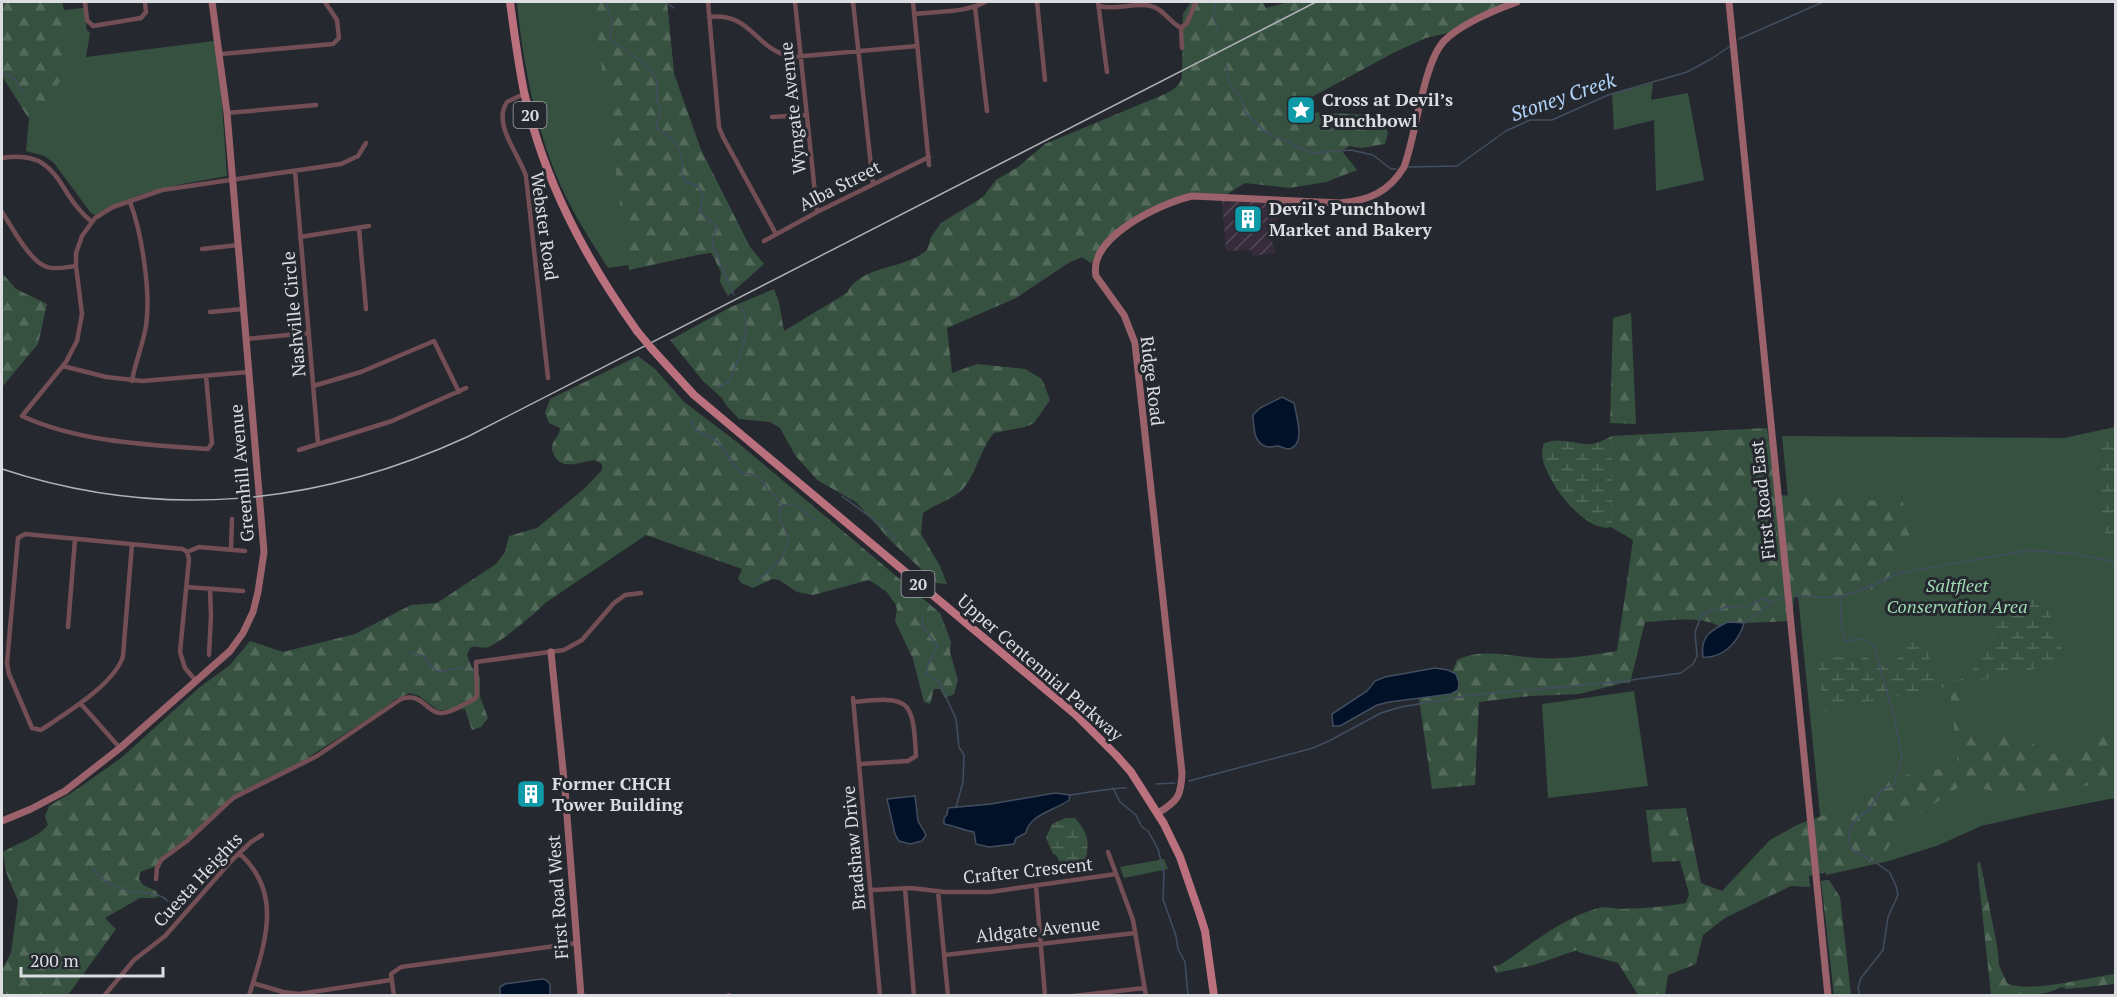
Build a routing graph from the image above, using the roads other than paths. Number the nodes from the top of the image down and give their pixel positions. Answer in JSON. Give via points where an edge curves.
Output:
{"nodes":[{"id":1,"x":85,"y":2,"type":"edge"},
{"id":2,"x":145,"y":2,"type":"edge"},
{"id":3,"x":212,"y":2,"type":"edge"},
{"id":4,"x":325,"y":2,"type":"edge"},
{"id":5,"x":510,"y":2,"type":"edge"},
{"id":6,"x":708,"y":2,"type":"edge"},
{"id":7,"x":795,"y":2,"type":"edge"},
{"id":8,"x":853,"y":2,"type":"edge"},
{"id":9,"x":913,"y":2,"type":"edge"},
{"id":10,"x":985,"y":2,"type":"edge"},
{"id":11,"x":1037,"y":2,"type":"edge"},
{"id":12,"x":1196,"y":2,"type":"edge"},
{"id":13,"x":1517,"y":2,"type":"edge"},
{"id":14,"x":1729,"y":2,"type":"edge"},
{"id":15,"x":1099,"y":4,"type":"edge"},
{"id":16,"x":975,"y":7,"type":"junction"},
{"id":17,"x":915,"y":14,"type":"junction"},
{"id":18,"x":709,"y":17,"type":"junction"},
{"id":19,"x":1181,"y":28,"type":"junction"},
{"id":20,"x":917,"y":46,"type":"junction"},
{"id":21,"x":1182,"y":48,"type":"dead end"},
{"id":22,"x":858,"y":52,"type":"junction"},
{"id":23,"x":221,"y":54,"type":"junction"},
{"id":24,"x":802,"y":57,"type":"junction"},
{"id":25,"x":1107,"y":72,"type":"dead end"},
{"id":26,"x":1045,"y":80,"type":"dead end"},
{"id":27,"x":525,"y":93,"type":"junction"},
{"id":28,"x":316,"y":105,"type":"dead end"},
{"id":29,"x":987,"y":111,"type":"dead end"},
{"id":30,"x":227,"y":113,"type":"junction"},
{"id":31,"x":806,"y":115,"type":"junction"},
{"id":32,"x":772,"y":117,"type":"dead end"},
{"id":33,"x":366,"y":143,"type":"dead end"},
{"id":34,"x":928,"y":157,"type":"junction"},
{"id":35,"x":2,"y":158,"type":"edge"},
{"id":36,"x":929,"y":165,"type":"dead end"},
{"id":37,"x":295,"y":171,"type":"junction"},
{"id":38,"x":231,"y":181,"type":"junction"},
{"id":39,"x":873,"y":184,"type":"junction"},
{"id":40,"x":130,"y":202,"type":"junction"},
{"id":41,"x":2,"y":212,"type":"edge"},
{"id":42,"x":817,"y":212,"type":"junction"},
{"id":43,"x":92,"y":222,"type":"junction"},
{"id":44,"x":369,"y":226,"type":"dead end"},
{"id":45,"x":359,"y":228,"type":"junction"},
{"id":46,"x":776,"y":234,"type":"junction"},
{"id":47,"x":300,"y":237,"type":"junction"},
{"id":48,"x":764,"y":241,"type":"dead end"},
{"id":49,"x":237,"y":246,"type":"junction"},
{"id":50,"x":202,"y":249,"type":"dead end"},
{"id":51,"x":76,"y":266,"type":"junction"},
{"id":52,"x":243,"y":309,"type":"junction"},
{"id":53,"x":366,"y":309,"type":"dead end"},
{"id":54,"x":210,"y":312,"type":"dead end"},
{"id":55,"x":309,"y":333,"type":"junction"},
{"id":56,"x":246,"y":339,"type":"junction"},
{"id":57,"x":63,"y":366,"type":"junction"},
{"id":58,"x":249,"y":372,"type":"junction"},
{"id":59,"x":206,"y":376,"type":"junction"},
{"id":60,"x":549,"y":378,"type":"dead end"},
{"id":61,"x":132,"y":381,"type":"junction"},
{"id":62,"x":313,"y":386,"type":"junction"},
{"id":63,"x":466,"y":388,"type":"dead end"},
{"id":64,"x":459,"y":392,"type":"junction"},
{"id":65,"x":318,"y":443,"type":"junction"},
{"id":66,"x":298,"y":450,"type":"dead end"},
{"id":67,"x":232,"y":519,"type":"dead end"},
{"id":68,"x":75,"y":539,"type":"junction"},
{"id":69,"x":132,"y":544,"type":"junction"},
{"id":70,"x":231,"y":548,"type":"junction"},
{"id":71,"x":245,"y":551,"type":"dead end"},
{"id":72,"x":187,"y":552,"type":"junction"},
{"id":73,"x":186,"y":587,"type":"junction"},
{"id":74,"x":210,"y":590,"type":"junction"},
{"id":75,"x":243,"y":591,"type":"dead end"},
{"id":76,"x":641,"y":593,"type":"dead end"},
{"id":77,"x":68,"y":627,"type":"dead end"},
{"id":78,"x":551,"y":652,"type":"junction"},
{"id":79,"x":209,"y":655,"type":"dead end"},
{"id":80,"x":196,"y":681,"type":"junction"},
{"id":81,"x":81,"y":704,"type":"junction"},
{"id":82,"x":120,"y":748,"type":"junction"},
{"id":83,"x":860,"y":764,"type":"junction"},
{"id":84,"x":1158,"y":813,"type":"junction"},
{"id":85,"x":2,"y":821,"type":"edge"},
{"id":86,"x":262,"y":835,"type":"dead end"},
{"id":87,"x":1108,"y":852,"type":"dead end"},
{"id":88,"x":239,"y":853,"type":"junction"},
{"id":89,"x":1116,"y":874,"type":"junction"},
{"id":90,"x":156,"y":879,"type":"dead end"},
{"id":91,"x":1036,"y":886,"type":"junction"},
{"id":92,"x":905,"y":888,"type":"junction"},
{"id":93,"x":872,"y":891,"type":"junction"},
{"id":94,"x":938,"y":891,"type":"junction"},
{"id":95,"x":1135,"y":933,"type":"junction"},
{"id":96,"x":576,"y":943,"type":"junction"},
{"id":97,"x":1040,"y":943,"type":"junction"},
{"id":98,"x":945,"y":955,"type":"junction"},
{"id":99,"x":391,"y":980,"type":"junction"},
{"id":100,"x":253,"y":983,"type":"junction"},
{"id":101,"x":1145,"y":988,"type":"junction"},
{"id":102,"x":104,"y":996,"type":"edge"},
{"id":103,"x":249,"y":996,"type":"edge"},
{"id":104,"x":394,"y":996,"type":"edge"},
{"id":105,"x":581,"y":996,"type":"edge"},
{"id":106,"x":880,"y":996,"type":"edge"},
{"id":107,"x":914,"y":996,"type":"edge"},
{"id":108,"x":948,"y":996,"type":"edge"},
{"id":109,"x":1045,"y":996,"type":"edge"},
{"id":110,"x":1073,"y":996,"type":"edge"},
{"id":111,"x":1146,"y":996,"type":"edge"},
{"id":112,"x":1214,"y":996,"type":"edge"},
{"id":113,"x":1828,"y":996,"type":"edge"}],
"edges":[{"from":1,"to":2,"type":"street","via":[[87,20],[93,26],[141,18],[146,12]]},
{"from":3,"to":23,"type":"street","name":"Greenhill Avenue"},
{"from":4,"to":23,"type":"street","via":[[339,26],[339,38],[333,44]]},
{"from":5,"to":27,"type":"main road","number":"20"},
{"from":6,"to":18,"type":"street"},
{"from":7,"to":24,"type":"street","name":"Wyngate Avenue"},
{"from":8,"to":22,"type":"street"},
{"from":9,"to":17,"type":"street"},
{"from":10,"to":16,"type":"street"},
{"from":11,"to":26,"type":"street"},
{"from":12,"to":19,"type":"street"},
{"from":13,"to":84,"type":"street","name":"Ridge Road","via":[[1443,42],[1429,75],[1404,167],[1397,179],[1376,196],[1340,203],[1192,196],[1125,227],[1097,260],[1096,276],[1124,315],[1135,342],[1182,773],[1176,801]]},
{"from":14,"to":113,"type":"street","name":"First Road East"},
{"from":15,"to":19,"type":"street","via":[[1114,8],[1150,6]]},
{"from":15,"to":25,"type":"street"},
{"from":16,"to":17,"type":"street"},
{"from":16,"to":29,"type":"street"},
{"from":17,"to":20,"type":"street"},
{"from":18,"to":24,"type":"street","via":[[740,21],[774,51]]},
{"from":18,"to":46,"type":"street","via":[[719,127]]},
{"from":19,"to":21,"type":"street"},
{"from":20,"to":22,"type":"street"},
{"from":20,"to":34,"type":"street"},
{"from":22,"to":24,"type":"street"},
{"from":22,"to":39,"type":"street"},
{"from":23,"to":30,"type":"street","name":"Greenhill Avenue"},
{"from":24,"to":31,"type":"street","name":"Wyngate Avenue"},
{"from":27,"to":60,"type":"street","name":"Webster Road","via":[[507,102],[501,115],[526,176]]},
{"from":27,"to":84,"type":"main road","name":"Upper Centennial Parkway","number":"20","bridge":true,"via":[[540,150],[570,223],[593,266],[652,349],[694,395],[740,436],[1076,715],[1116,754]]},
{"from":28,"to":30,"type":"street"},
{"from":30,"to":38,"type":"street","name":"Greenhill Avenue"},
{"from":31,"to":32,"type":"street"},
{"from":31,"to":42,"type":"street","name":"Wyngate Avenue"},
{"from":33,"to":37,"type":"street","via":[[358,156],[340,164]]},
{"from":34,"to":36,"type":"street"},
{"from":34,"to":39,"type":"street","name":"Alba Street"},
{"from":35,"to":43,"type":"street","via":[[21,156],[42,162]]},
{"from":37,"to":38,"type":"street"},
{"from":37,"to":47,"type":"street"},
{"from":38,"to":40,"type":"street","via":[[166,190]]},
{"from":38,"to":49,"type":"street","name":"Greenhill Avenue"},
{"from":39,"to":42,"type":"street","name":"Alba Street"},
{"from":40,"to":43,"type":"street","via":[[104,212]]},
{"from":40,"to":61,"type":"street","via":[[140,236],[147,314]]},
{"from":41,"to":51,"type":"street","via":[[36,262],[53,269]]},
{"from":42,"to":46,"type":"street","name":"Alba Street"},
{"from":43,"to":51,"type":"street","via":[[78,245]]},
{"from":44,"to":45,"type":"street","name":"Nashville Circle"},
{"from":45,"to":47,"type":"street","name":"Nashville Circle"},
{"from":45,"to":53,"type":"street"},
{"from":46,"to":48,"type":"street","name":"Alba Street"},
{"from":47,"to":55,"type":"street","name":"Nashville Circle"},
{"from":49,"to":50,"type":"street"},
{"from":49,"to":52,"type":"street","name":"Greenhill Avenue"},
{"from":51,"to":57,"type":"street","via":[[81,327]]},
{"from":52,"to":54,"type":"street"},
{"from":52,"to":56,"type":"street","name":"Greenhill Avenue"},
{"from":55,"to":56,"type":"street"},
{"from":55,"to":62,"type":"street","name":"Nashville Circle"},
{"from":56,"to":58,"type":"street","name":"Greenhill Avenue"},
{"from":57,"to":59,"type":"street","via":[[22,416],[91,437],[130,444],[208,449],[212,442]]},
{"from":57,"to":61,"type":"street"},
{"from":58,"to":59,"type":"street"},
{"from":58,"to":80,"type":"street","name":"Greenhill Avenue","via":[[264,552],[258,592],[243,633],[230,651]]},
{"from":59,"to":61,"type":"street"},
{"from":62,"to":64,"type":"street","name":"Nashville Circle","via":[[361,372],[434,341]]},
{"from":62,"to":65,"type":"street","name":"Nashville Circle"},
{"from":63,"to":64,"type":"street"},
{"from":64,"to":65,"type":"street","via":[[392,421]]},
{"from":65,"to":66,"type":"street"},
{"from":67,"to":70,"type":"street"},
{"from":68,"to":69,"type":"street"},
{"from":68,"to":77,"type":"street"},
{"from":68,"to":81,"type":"street","via":[[20,535],[18,538],[7,663],[32,728],[41,730]]},
{"from":69,"to":72,"type":"street"},
{"from":69,"to":81,"type":"street","via":[[122,660],[116,671]]},
{"from":70,"to":71,"type":"street"},
{"from":70,"to":72,"type":"street","via":[[199,547]]},
{"from":72,"to":73,"type":"street"},
{"from":73,"to":74,"type":"street"},
{"from":73,"to":80,"type":"street","via":[[180,652],[184,668]]},
{"from":74,"to":75,"type":"street"},
{"from":74,"to":79,"type":"street"},
{"from":76,"to":78,"type":"street","via":[[625,595],[582,639],[564,650]]},
{"from":78,"to":90,"type":"street","via":[[476,662],[477,696],[451,712],[436,712],[411,697],[399,700],[321,754],[233,798],[161,861]]},
{"from":78,"to":96,"type":"street","name":"First Road West"},
{"from":80,"to":82,"type":"street","name":"Greenhill Avenue"},
{"from":81,"to":82,"type":"street"},
{"from":82,"to":85,"type":"street","name":"Greenhill Avenue","via":[[64,791]]},
{"from":83,"to":83,"type":"street","name":"Bradshaw Drive","via":[[854,700],[889,699],[903,703],[913,722],[916,756],[908,761]]},
{"from":83,"to":93,"type":"street","name":"Bradshaw Drive"},
{"from":84,"to":112,"type":"main road","name":"Upper Centennial Parkway","number":"20","via":[[1180,856],[1200,915]]},
{"from":86,"to":88,"type":"street","name":"Cuesta Heights"},
{"from":87,"to":89,"type":"street","name":"Crafter Crescent"},
{"from":88,"to":100,"type":"street","via":[[260,878],[267,905],[266,937]]},
{"from":88,"to":102,"type":"street","name":"Cuesta Heights","via":[[165,936],[134,960]]},
{"from":89,"to":91,"type":"street","name":"Crafter Crescent"},
{"from":89,"to":95,"type":"street","name":"Crafter Crescent"},
{"from":91,"to":94,"type":"street","name":"Crafter Crescent","via":[[973,893]]},
{"from":91,"to":97,"type":"street"},
{"from":92,"to":93,"type":"street","name":"Crafter Crescent"},
{"from":92,"to":94,"type":"street","name":"Crafter Crescent"},
{"from":92,"to":107,"type":"street"},
{"from":93,"to":106,"type":"street","name":"Bradshaw Drive"},
{"from":94,"to":98,"type":"street"},
{"from":95,"to":97,"type":"street","name":"Aldgate Avenue"},
{"from":95,"to":101,"type":"street","name":"Crafter Crescent"},
{"from":96,"to":99,"type":"street","via":[[401,967],[391,974]]},
{"from":96,"to":105,"type":"street","name":"First Road West"},
{"from":97,"to":98,"type":"street","name":"Aldgate Avenue"},
{"from":97,"to":109,"type":"street"},
{"from":98,"to":108,"type":"street"},
{"from":99,"to":100,"type":"street","via":[[299,993]]},
{"from":99,"to":104,"type":"street"},
{"from":100,"to":103,"type":"street"},
{"from":101,"to":110,"type":"street"},
{"from":101,"to":111,"type":"street","name":"Crafter Crescent"}]}
